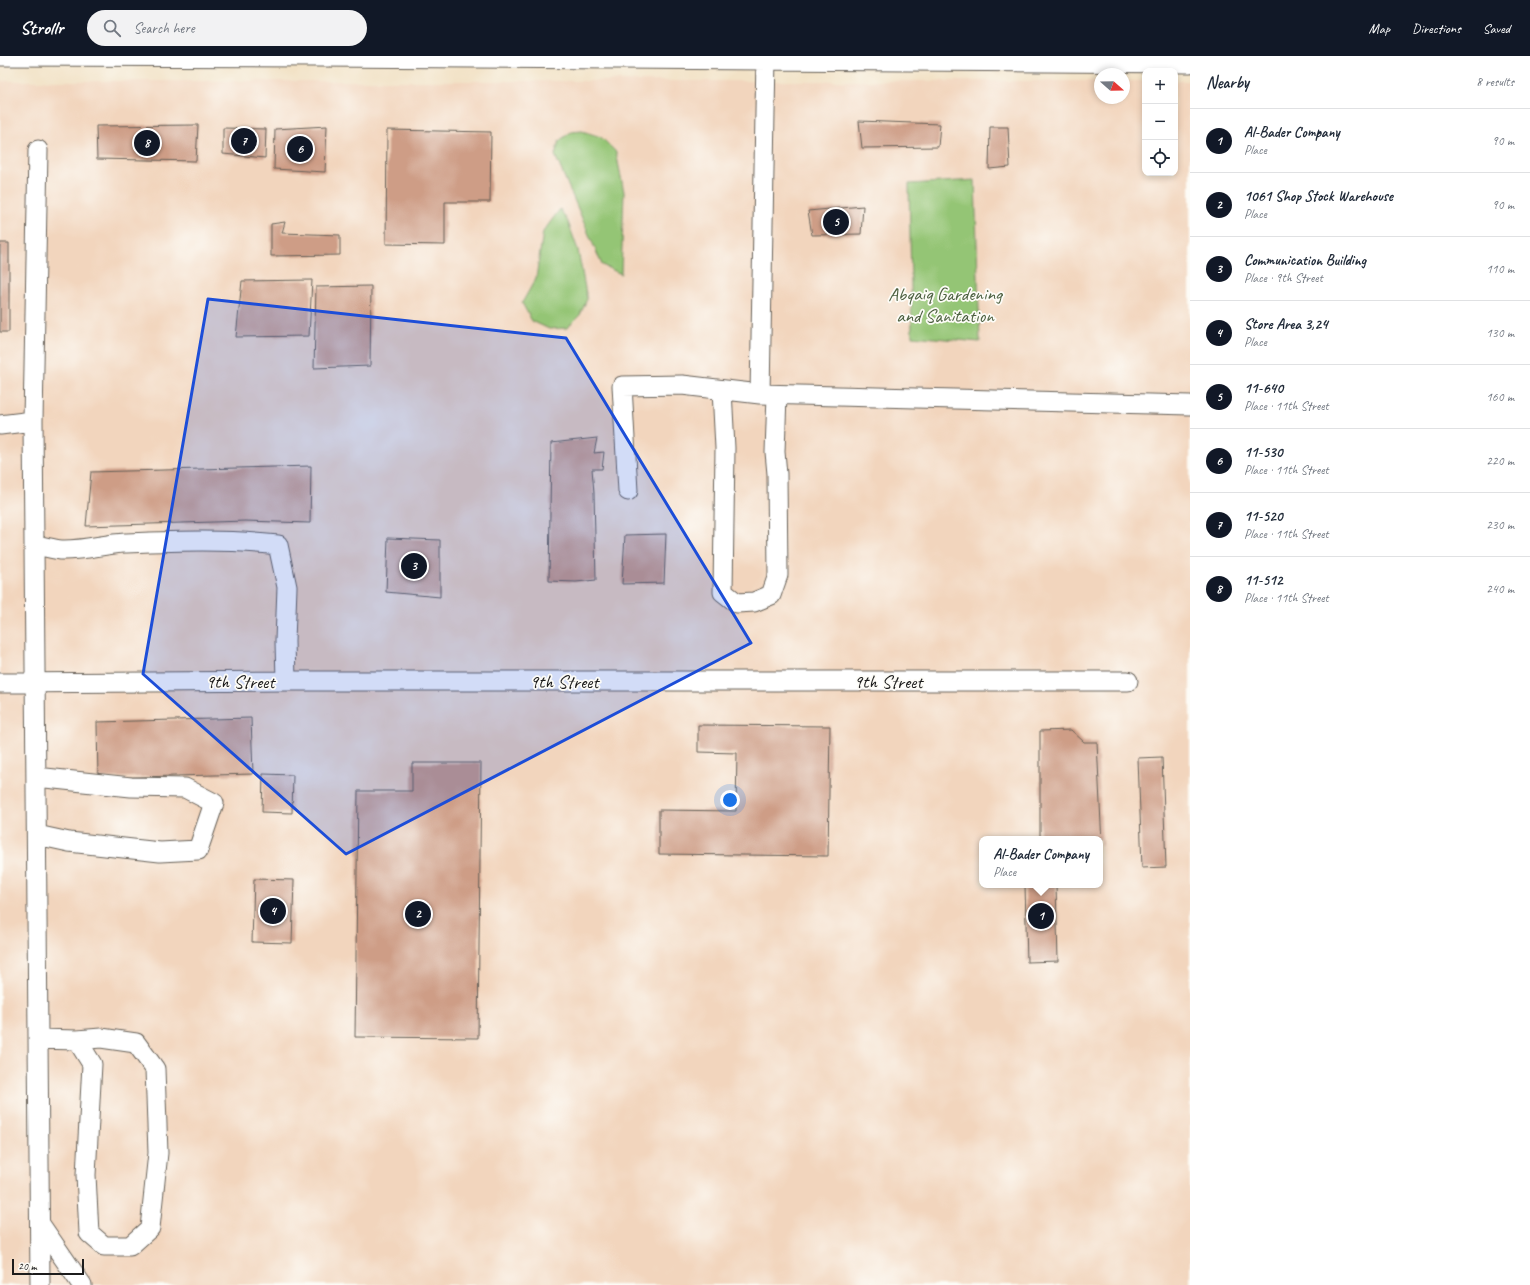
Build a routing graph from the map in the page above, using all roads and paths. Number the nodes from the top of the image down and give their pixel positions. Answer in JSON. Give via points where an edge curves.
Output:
{"nodes":[{"id":1,"x":0,"y":56,"type":"edge"},
{"id":2,"x":25,"y":56,"type":"edge"},
{"id":3,"x":320,"y":56,"type":"edge"},
{"id":4,"x":766,"y":58,"type":"edge"},
{"id":5,"x":1190,"y":63,"type":"edge"},
{"id":6,"x":38,"y":150,"type":"dead end"},
{"id":7,"x":722,"y":390,"type":"junction"},
{"id":8,"x":769,"y":395,"type":"junction"},
{"id":9,"x":1190,"y":405,"type":"edge"},
{"id":10,"x":33,"y":421,"type":"junction"},
{"id":11,"x":0,"y":425,"type":"edge"},
{"id":12,"x":628,"y":491,"type":"dead end"},
{"id":13,"x":34,"y":545,"type":"junction"},
{"id":14,"x":286,"y":681,"type":"junction"},
{"id":15,"x":1128,"y":681,"type":"dead end"},
{"id":16,"x":0,"y":683,"type":"edge"},
{"id":17,"x":35,"y":683,"type":"junction"},
{"id":18,"x":36,"y":777,"type":"junction"},
{"id":19,"x":37,"y":835,"type":"junction"},
{"id":20,"x":38,"y":1039,"type":"junction"},
{"id":21,"x":77,"y":1040,"type":"junction"},
{"id":22,"x":40,"y":1224,"type":"junction"},
{"id":23,"x":40,"y":1285,"type":"edge"},
{"id":24,"x":82,"y":1285,"type":"edge"}],
"edges":[{"from":1,"to":2,"type":"street"},
{"from":2,"to":3,"type":"street"},
{"from":3,"to":4,"type":"street"},
{"from":4,"to":5,"type":"street"},
{"from":4,"to":8,"type":"street"},
{"from":6,"to":10,"type":"street"},
{"from":7,"to":8,"type":"street"},
{"from":7,"to":8,"type":"street","via":[[725,448],[723,592],[737,603],[754,602],[771,595],[778,575],[776,452]]},
{"from":7,"to":12,"type":"street","via":[[682,385],[622,386]]},
{"from":8,"to":9,"type":"street"},
{"from":10,"to":11,"type":"street"},
{"from":10,"to":13,"type":"street"},
{"from":13,"to":14,"type":"street","via":[[62,550],[177,541],[244,541],[278,545],[286,587]]},
{"from":13,"to":17,"type":"street"},
{"from":14,"to":15,"type":"street","name":"9th Street"},
{"from":14,"to":17,"type":"street","name":"9th Street"},
{"from":16,"to":17,"type":"street","name":"9th Street"},
{"from":17,"to":18,"type":"street"},
{"from":18,"to":19,"type":"street"},
{"from":18,"to":19,"type":"street","via":[[131,787],[185,788],[214,803],[198,850],[160,852],[69,842]]},
{"from":19,"to":20,"type":"street"},
{"from":20,"to":21,"type":"street"},
{"from":20,"to":22,"type":"street"},
{"from":21,"to":21,"type":"street","via":[[92,1064],[86,1175],[89,1233],[104,1246],[130,1246],[150,1228],[158,1153],[155,1069],[136,1043],[101,1038]]},
{"from":22,"to":23,"type":"street"},
{"from":22,"to":24,"type":"street"}]}
